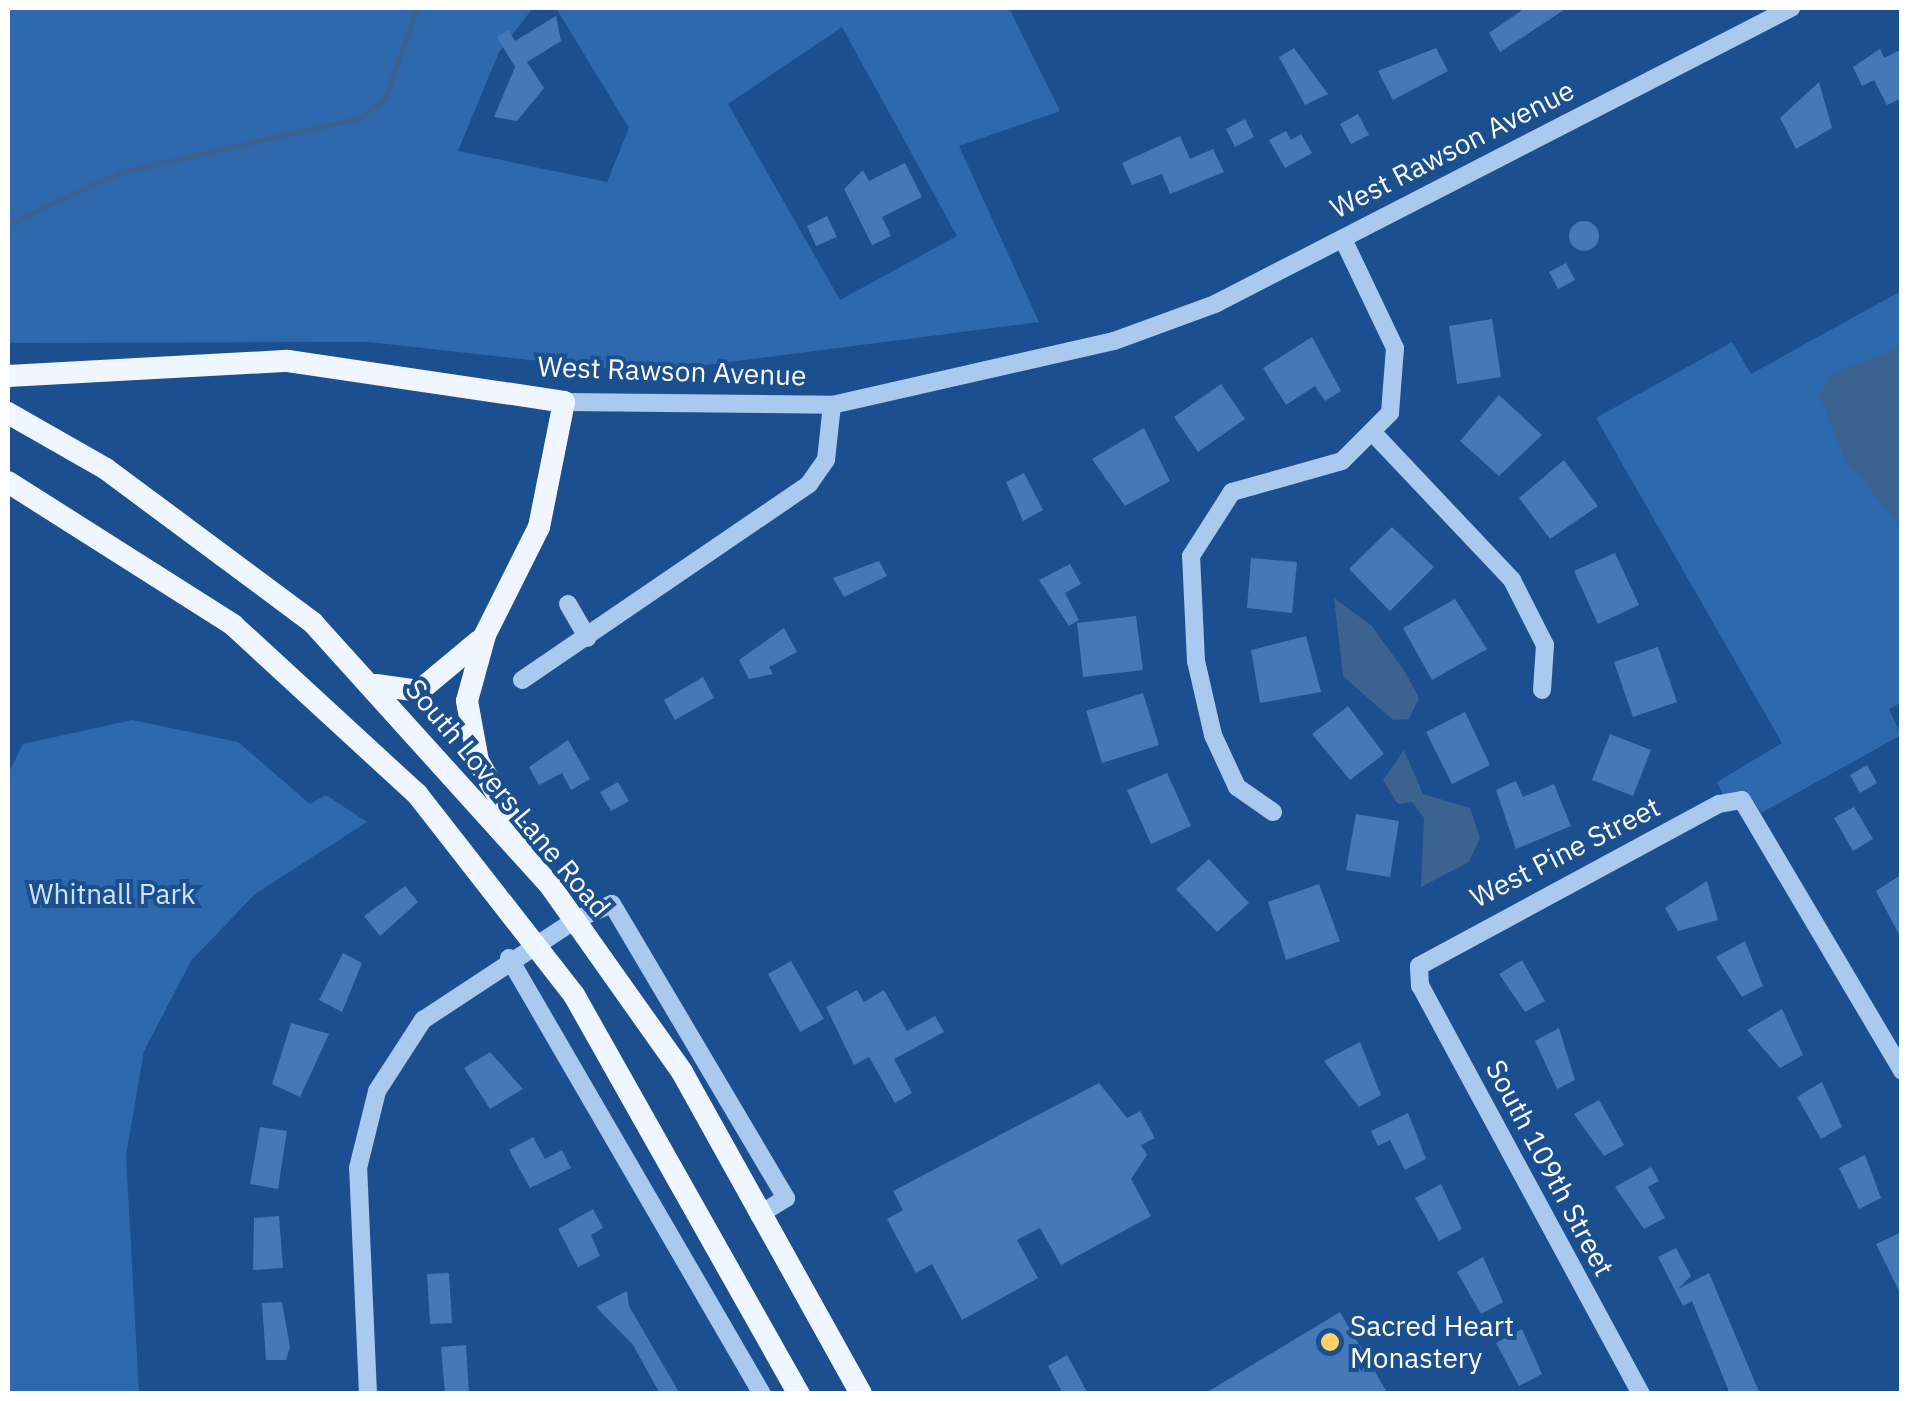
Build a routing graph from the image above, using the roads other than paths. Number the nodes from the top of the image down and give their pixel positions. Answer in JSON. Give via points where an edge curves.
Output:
{"nodes":[{"id":1,"x":1791,"y":8,"type":"edge"},
{"id":2,"x":1343,"y":239,"type":"junction"},
{"id":3,"x":8,"y":376,"type":"edge"},
{"id":4,"x":564,"y":402,"type":"junction"},
{"id":5,"x":832,"y":405,"type":"junction"},
{"id":6,"x":17,"y":417,"type":"edge"},
{"id":7,"x":1376,"y":436,"type":"junction"},
{"id":8,"x":8,"y":482,"type":"edge"},
{"id":9,"x":568,"y":604,"type":"dead end"},
{"id":10,"x":485,"y":636,"type":"junction"},
{"id":11,"x":588,"y":638,"type":"junction"},
{"id":12,"x":522,"y":680,"type":"dead end"},
{"id":13,"x":371,"y":684,"type":"junction"},
{"id":14,"x":1542,"y":690,"type":"dead end"},
{"id":15,"x":1273,"y":812,"type":"dead end"},
{"id":16,"x":550,"y":884,"type":"junction"},
{"id":17,"x":557,"y":930,"type":"junction"},
{"id":18,"x":509,"y":958,"type":"junction"},
{"id":19,"x":1419,"y":966,"type":"joint"},
{"id":20,"x":1902,"y":1071,"type":"edge"},
{"id":21,"x":760,"y":1215,"type":"junction"},
{"id":22,"x":368,"y":1394,"type":"edge"},
{"id":23,"x":762,"y":1394,"type":"edge"},
{"id":24,"x":799,"y":1394,"type":"edge"},
{"id":25,"x":861,"y":1394,"type":"edge"},
{"id":26,"x":1641,"y":1394,"type":"edge"}],
"edges":[{"from":1,"to":2,"type":"street","name":"West Rawson Avenue"},
{"from":2,"to":5,"type":"street","name":"West Rawson Avenue","via":[[1114,341]]},
{"from":2,"to":7,"type":"street","via":[[1397,358],[1395,399]]},
{"from":3,"to":4,"type":"main road","name":"West Rawson Avenue","via":[[288,361]]},
{"from":4,"to":5,"type":"street","name":"West Rawson Avenue"},
{"from":4,"to":10,"type":"main road","via":[[539,527]]},
{"from":5,"to":11,"type":"street","via":[[826,460],[810,484]]},
{"from":6,"to":13,"type":"main road","name":"South Lovers Lane Road","via":[[236,562]]},
{"from":7,"to":14,"type":"street","via":[[1512,580],[1545,646]]},
{"from":7,"to":15,"type":"street","via":[[1342,462],[1244,486],[1195,540],[1192,626],[1207,716],[1228,774]]},
{"from":8,"to":17,"type":"main road","name":"South Lovers Lane Road","via":[[154,570],[328,705]]},
{"from":9,"to":11,"type":"street"},
{"from":10,"to":13,"type":"main road","via":[[419,691]]},
{"from":10,"to":16,"type":"main road","via":[[472,669],[469,731]]},
{"from":11,"to":12,"type":"street"},
{"from":13,"to":16,"type":"main road","name":"South Lovers Lane Road"},
{"from":16,"to":17,"type":"main road","name":"South Lovers Lane Road"},
{"from":17,"to":18,"type":"street"},
{"from":17,"to":21,"type":"main road","name":"South Lovers Lane Road","via":[[682,1072]]},
{"from":17,"to":21,"type":"street","via":[[612,904],[786,1198]]},
{"from":17,"to":24,"type":"main road","name":"South Lovers Lane Road"},
{"from":18,"to":22,"type":"street","via":[[423,1020],[377,1090],[358,1168]]},
{"from":18,"to":23,"type":"street"},
{"from":19,"to":20,"type":"street","name":"West Pine Street","via":[[1719,804],[1742,800]]},
{"from":19,"to":26,"type":"street","name":"South 109th Street","via":[[1420,986]]},
{"from":21,"to":25,"type":"main road","name":"South Lovers Lane Road"}]}
